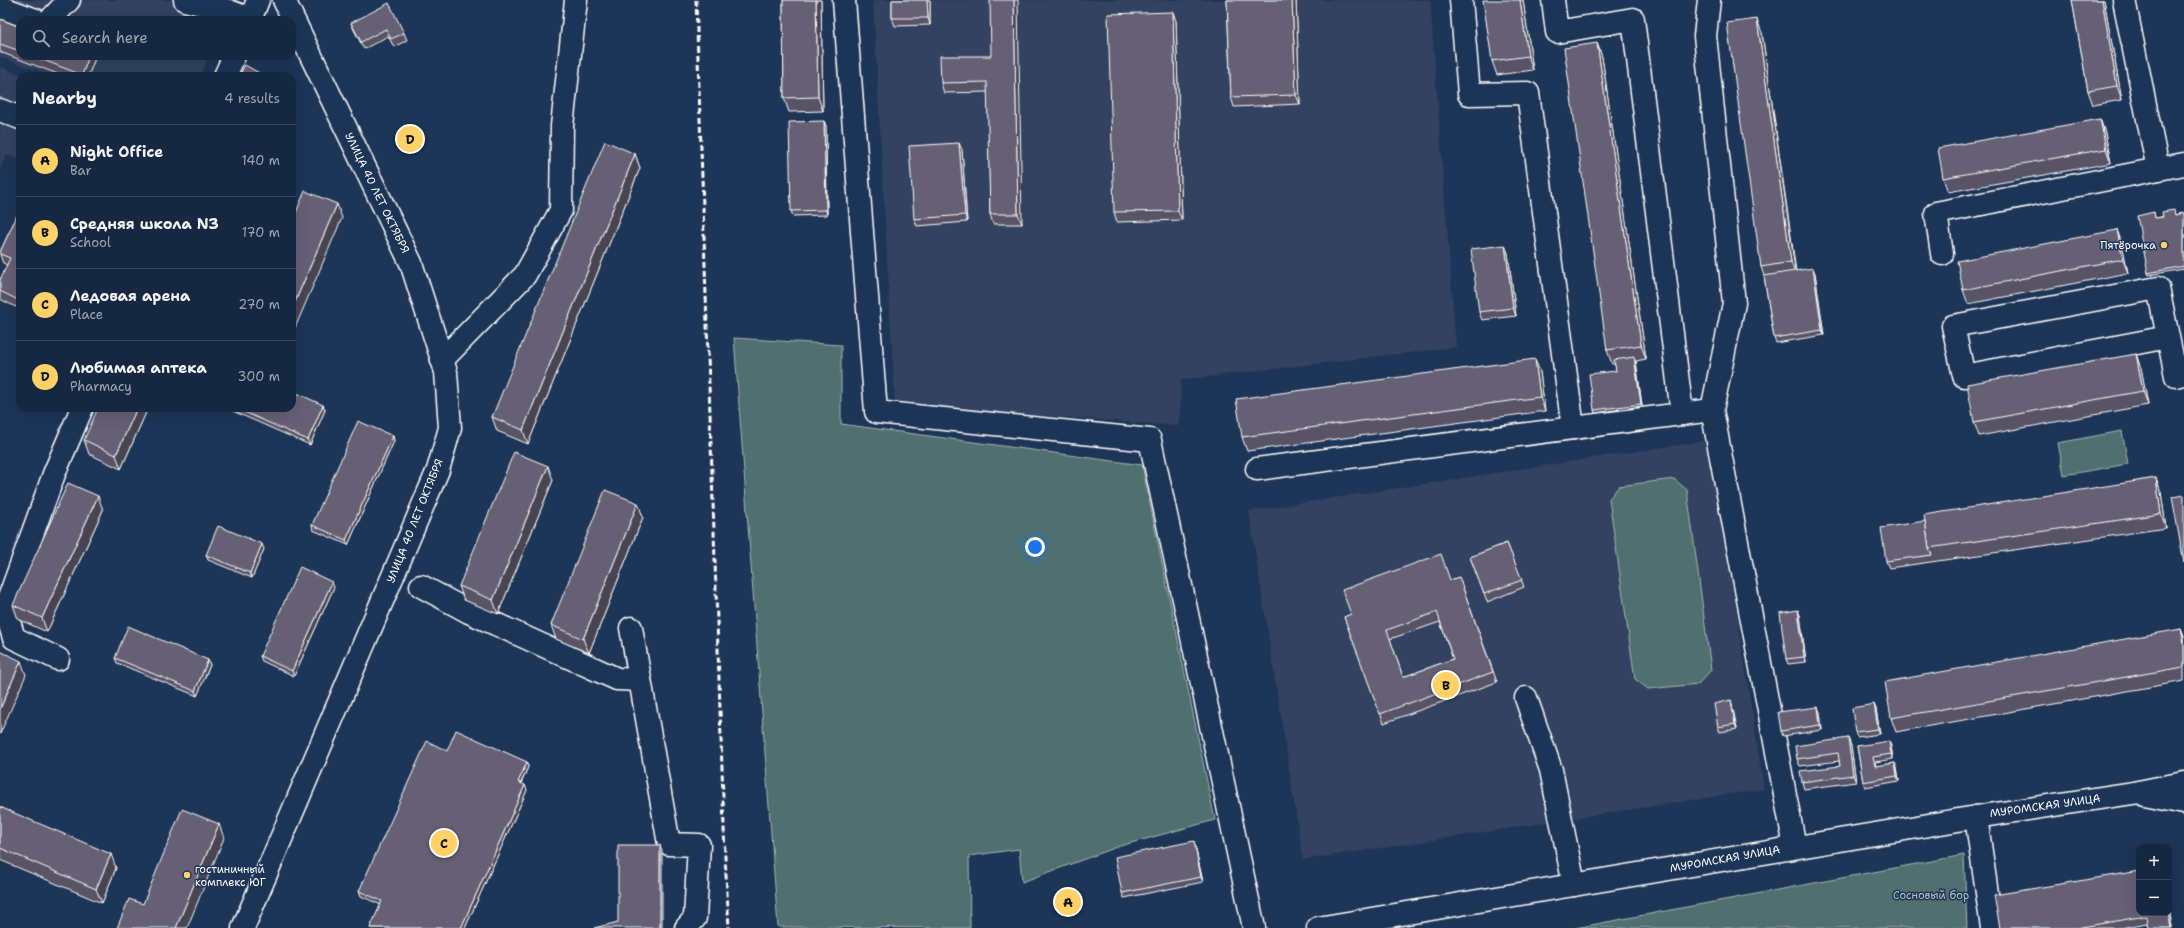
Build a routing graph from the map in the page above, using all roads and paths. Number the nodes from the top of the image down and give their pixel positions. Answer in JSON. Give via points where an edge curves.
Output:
{"nodes":[{"id":1,"x":69,"y":0,"type":"edge"},
{"id":2,"x":185,"y":0,"type":"edge"},
{"id":3,"x":284,"y":0,"type":"edge"},
{"id":4,"x":576,"y":0,"type":"edge"},
{"id":5,"x":844,"y":0,"type":"edge"},
{"id":6,"x":1461,"y":0,"type":"edge"},
{"id":7,"x":1553,"y":0,"type":"edge"},
{"id":8,"x":1709,"y":0,"type":"edge"},
{"id":9,"x":2124,"y":0,"type":"edge"},
{"id":10,"x":0,"y":7,"type":"edge"},
{"id":11,"x":253,"y":13,"type":"edge"},
{"id":12,"x":25,"y":16,"type":"edge"},
{"id":13,"x":54,"y":16,"type":"edge"},
{"id":14,"x":292,"y":16,"type":"edge"},
{"id":15,"x":296,"y":25,"type":"edge"},
{"id":16,"x":232,"y":60,"type":"edge"},
{"id":17,"x":227,"y":72,"type":"edge"},
{"id":18,"x":0,"y":110,"type":"edge"},
{"id":19,"x":16,"y":116,"type":"edge"},
{"id":20,"x":2184,"y":164,"type":"edge"},
{"id":21,"x":2158,"y":169,"type":"junction"},
{"id":22,"x":1942,"y":254,"type":"dead end"},
{"id":23,"x":2168,"y":337,"type":"junction"},
{"id":24,"x":442,"y":360,"type":"junction"},
{"id":25,"x":2184,"y":374,"type":"edge"},
{"id":26,"x":1712,"y":410,"type":"junction"},
{"id":27,"x":80,"y":412,"type":"edge"},
{"id":28,"x":1682,"y":414,"type":"junction"},
{"id":29,"x":1572,"y":428,"type":"junction"},
{"id":30,"x":1257,"y":469,"type":"dead end"},
{"id":31,"x":421,"y":586,"type":"dead end"},
{"id":32,"x":631,"y":628,"type":"dead end"},
{"id":33,"x":58,"y":659,"type":"dead end"},
{"id":34,"x":640,"y":680,"type":"junction"},
{"id":35,"x":1526,"y":698,"type":"dead end"},
{"id":36,"x":2184,"y":783,"type":"edge"},
{"id":37,"x":2134,"y":793,"type":"junction"},
{"id":38,"x":2184,"y":803,"type":"edge"},
{"id":39,"x":1976,"y":817,"type":"junction"},
{"id":40,"x":1794,"y":847,"type":"junction"},
{"id":41,"x":1574,"y":885,"type":"junction"},
{"id":42,"x":242,"y":928,"type":"edge"},
{"id":43,"x":686,"y":928,"type":"edge"},
{"id":44,"x":1254,"y":928,"type":"edge"},
{"id":45,"x":1318,"y":928,"type":"edge"},
{"id":46,"x":1992,"y":928,"type":"edge"}],
"edges":[{"from":1,"to":13,"type":"main road"},
{"from":2,"to":11,"type":"main road","via":[[229,11]]},
{"from":3,"to":14,"type":"main road","name":"УЛИЦА 40 ЛЕТ ОКТЯБРЯ"},
{"from":4,"to":24,"type":"main road","via":[[562,126],[561,210],[525,275]]},
{"from":5,"to":44,"type":"main road","via":[[876,412],[1150,440]]},
{"from":6,"to":29,"type":"main road","via":[[1469,94],[1528,93]]},
{"from":7,"to":28,"type":"main road","via":[[1557,32],[1633,19]]},
{"from":8,"to":26,"type":"main road","via":[[1705,36],[1734,303]]},
{"from":9,"to":21,"type":"main road"},
{"from":10,"to":12,"type":"main road"},
{"from":15,"to":24,"type":"main road","name":"УЛИЦА 40 ЛЕТ ОКТЯБРЯ","via":[[411,263]]},
{"from":16,"to":17,"type":"main road"},
{"from":18,"to":19,"type":"main road"},
{"from":20,"to":21,"type":"main road"},
{"from":21,"to":22,"type":"main road","via":[[1936,212]]},
{"from":23,"to":23,"type":"main road","via":[[2158,288],[1953,326],[1964,376]]},
{"from":23,"to":25,"type":"main road","via":[[2176,376]]},
{"from":24,"to":42,"type":"main road","name":"УЛИЦА 40 ЛЕТ ОКТЯБРЯ","via":[[446,372],[450,428],[438,470]]},
{"from":26,"to":28,"type":"main road"},
{"from":26,"to":40,"type":"main road"},
{"from":27,"to":33,"type":"main road","via":[[54,474],[5,609],[14,638]]},
{"from":28,"to":29,"type":"main road"},
{"from":29,"to":30,"type":"main road"},
{"from":31,"to":34,"type":"main road","via":[[469,612],[617,678]]},
{"from":32,"to":34,"type":"main road"},
{"from":34,"to":43,"type":"main road","via":[[669,844],[699,845],[695,918]]},
{"from":35,"to":41,"type":"main road","via":[[1552,770]]},
{"from":36,"to":37,"type":"main road","name":"МУРОМСКАЯ УЛИЦА"},
{"from":37,"to":38,"type":"main road","name":"МУРОМСКАЯ УЛИЦА"},
{"from":37,"to":39,"type":"main road","name":"МУРОМСКАЯ УЛИЦА"},
{"from":39,"to":40,"type":"main road","name":"МУРОМСКАЯ УЛИЦА"},
{"from":39,"to":46,"type":"main road"},
{"from":40,"to":41,"type":"main road","name":"МУРОМСКАЯ УЛИЦА"},
{"from":41,"to":45,"type":"main road","name":"МУРОМСКАЯ УЛИЦА"}]}
